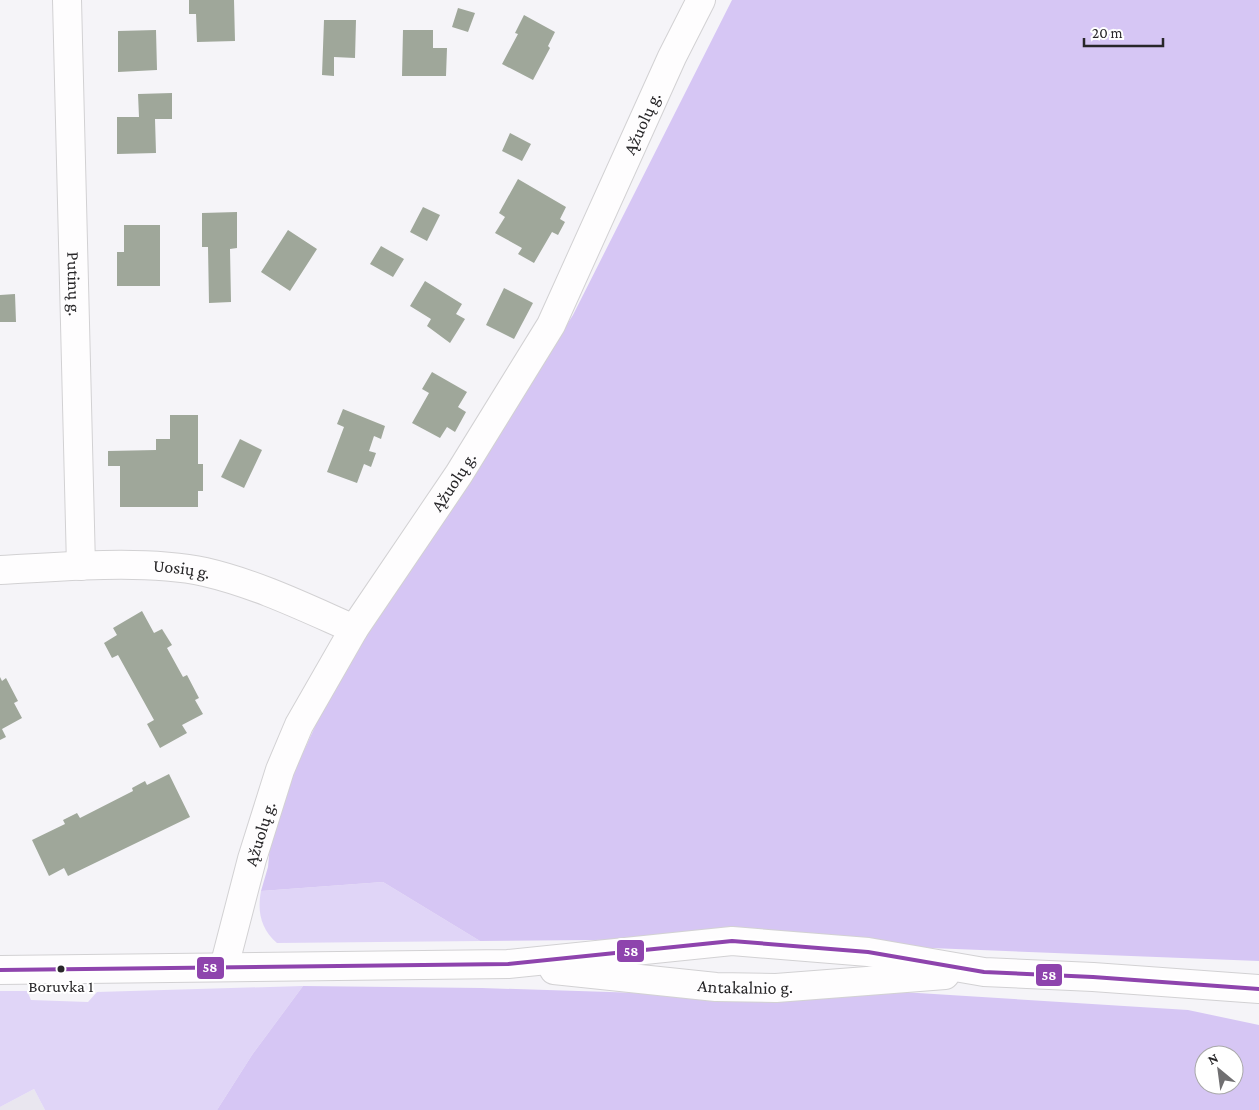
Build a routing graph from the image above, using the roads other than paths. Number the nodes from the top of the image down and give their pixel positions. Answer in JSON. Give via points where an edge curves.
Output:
{"nodes":[{"id":1,"x":67,"y":0,"type":"edge"},
{"id":2,"x":702,"y":0,"type":"edge"},
{"id":3,"x":81,"y":566,"type":"junction"},
{"id":4,"x":0,"y":570,"type":"edge"},
{"id":5,"x":354,"y":629,"type":"junction"},
{"id":6,"x":508,"y":964,"type":"junction"},
{"id":7,"x":224,"y":967,"type":"junction"},
{"id":8,"x":0,"y":970,"type":"edge"},
{"id":9,"x":984,"y":972,"type":"junction"},
{"id":10,"x":1259,"y":989,"type":"edge"}],
"edges":[{"from":1,"to":3,"type":"street","name":"Putinų g."},
{"from":2,"to":5,"type":"street","name":"Ąžuolų g.","via":[[672,57],[551,325],[459,474]]},
{"from":3,"to":4,"type":"street","name":"Uosių g."},
{"from":3,"to":5,"type":"street","name":"Uosių g.","via":[[160,566],[205,572],[295,602]]},
{"from":5,"to":7,"type":"street","name":"Ąžuolų g.","via":[[299,725],[280,770],[252,859]]},
{"from":6,"to":7,"type":"street","name":"Antakalnio g."},
{"from":6,"to":9,"type":"street","name":"Antakalnio g.","via":[[716,987],[776,988]]},
{"from":6,"to":9,"type":"street","name":"Antakalnio g.","via":[[732,941],[868,952]]},
{"from":7,"to":8,"type":"street","name":"Antakalnio g."},
{"from":9,"to":10,"type":"street","name":"Antakalnio g."}]}
